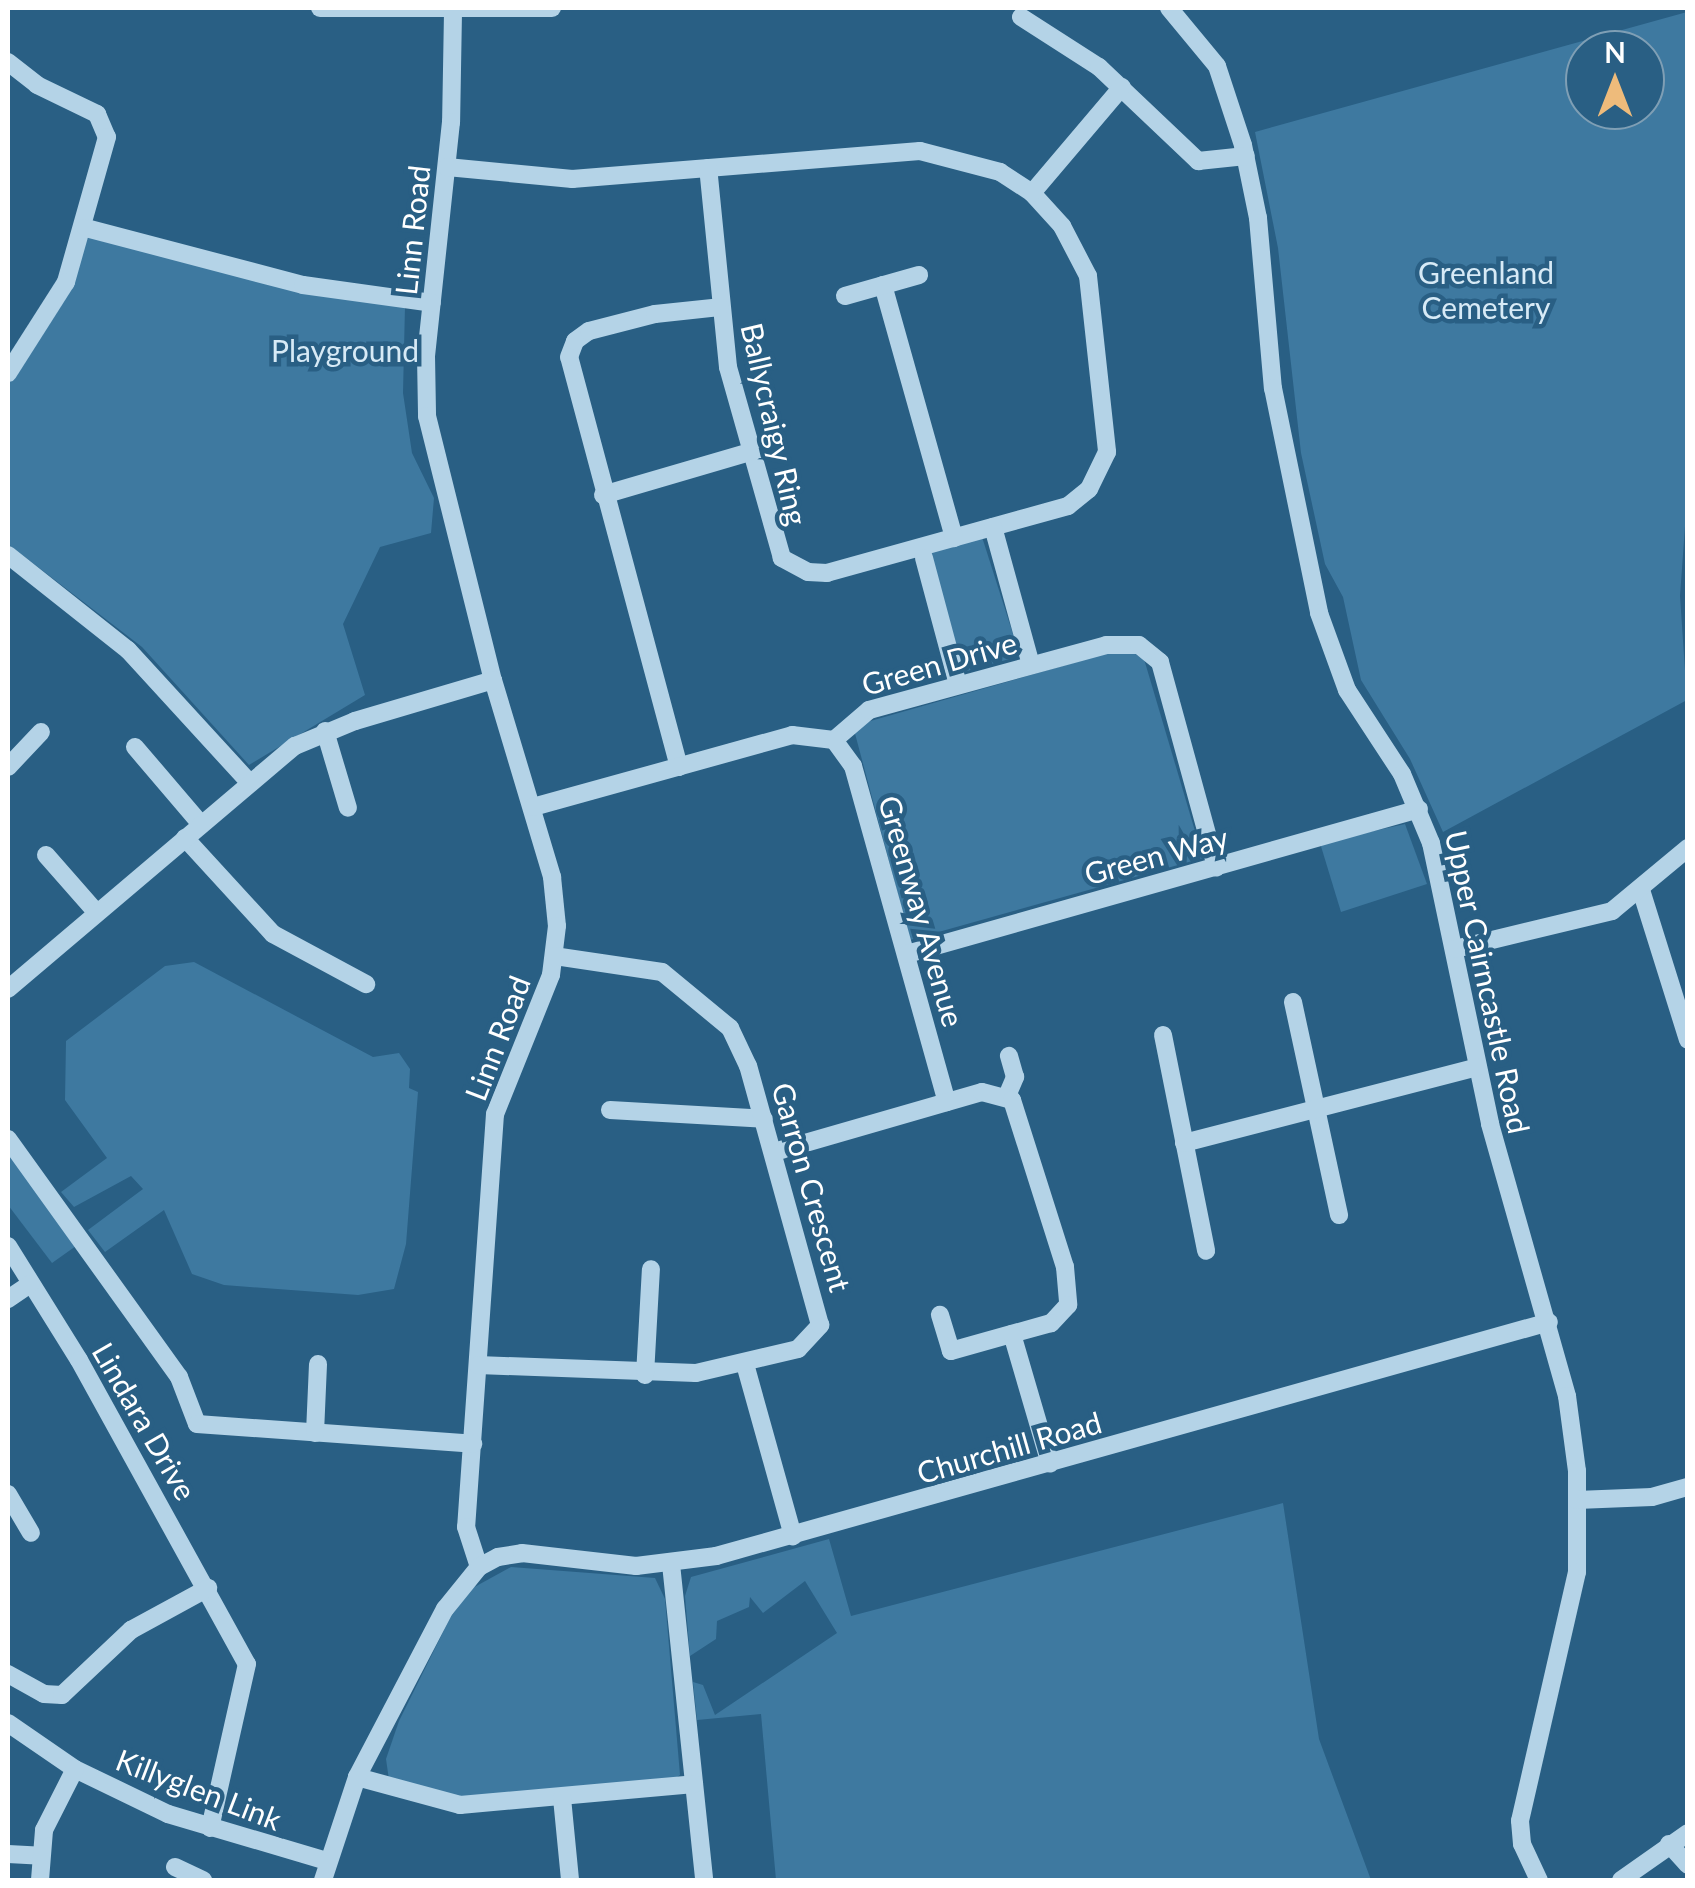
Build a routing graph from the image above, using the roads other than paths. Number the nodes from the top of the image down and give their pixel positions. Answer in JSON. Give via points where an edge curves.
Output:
{"nodes":[{"id":1,"x":320,"y":8,"type":"edge"},
{"id":2,"x":552,"y":8,"type":"edge"},
{"id":3,"x":1170,"y":8,"type":"edge"},
{"id":4,"x":453,"y":12,"type":"junction"},
{"id":5,"x":1022,"y":17,"type":"dead end"},
{"id":6,"x":8,"y":62,"type":"edge"},
{"id":7,"x":1122,"y":87,"type":"junction"},
{"id":8,"x":1246,"y":156,"type":"junction"},
{"id":9,"x":447,"y":166,"type":"junction"},
{"id":10,"x":708,"y":168,"type":"junction"},
{"id":11,"x":1032,"y":193,"type":"junction"},
{"id":12,"x":86,"y":228,"type":"junction"},
{"id":13,"x":919,"y":275,"type":"dead end"},
{"id":14,"x":882,"y":285,"type":"junction"},
{"id":15,"x":845,"y":296,"type":"dead end"},
{"id":16,"x":432,"y":304,"type":"junction"},
{"id":17,"x":720,"y":307,"type":"junction"},
{"id":18,"x":8,"y":373,"type":"edge"},
{"id":19,"x":747,"y":453,"type":"junction"},
{"id":20,"x":603,"y":494,"type":"junction"},
{"id":21,"x":993,"y":527,"type":"junction"},
{"id":22,"x":954,"y":538,"type":"junction"},
{"id":23,"x":8,"y":554,"type":"edge"},
{"id":24,"x":933,"y":569,"type":"dead end"},
{"id":25,"x":1032,"y":665,"type":"junction"},
{"id":26,"x":494,"y":680,"type":"junction"},
{"id":27,"x":958,"y":685,"type":"junction"},
{"id":28,"x":324,"y":731,"type":"junction"},
{"id":29,"x":41,"y":732,"type":"dead end"},
{"id":30,"x":834,"y":740,"type":"junction"},
{"id":31,"x":135,"y":747,"type":"dead end"},
{"id":32,"x":8,"y":766,"type":"edge"},
{"id":33,"x":678,"y":767,"type":"junction"},
{"id":34,"x":249,"y":782,"type":"junction"},
{"id":35,"x":533,"y":807,"type":"junction"},
{"id":36,"x":348,"y":808,"type":"dead end"},
{"id":37,"x":1420,"y":809,"type":"junction"},
{"id":38,"x":200,"y":823,"type":"junction"},
{"id":39,"x":184,"y":838,"type":"junction"},
{"id":40,"x":1688,"y":848,"type":"edge"},
{"id":41,"x":46,"y":855,"type":"dead end"},
{"id":42,"x":1216,"y":867,"type":"junction"},
{"id":43,"x":1641,"y":890,"type":"junction"},
{"id":44,"x":96,"y":912,"type":"junction"},
{"id":45,"x":1455,"y":949,"type":"junction"},
{"id":46,"x":907,"y":954,"type":"junction"},
{"id":47,"x":555,"y":956,"type":"junction"},
{"id":48,"x":8,"y":962,"type":"edge"},
{"id":49,"x":14,"y":984,"type":"edge"},
{"id":50,"x":366,"y":984,"type":"dead end"},
{"id":51,"x":1293,"y":1002,"type":"dead end"},
{"id":52,"x":1164,"y":1035,"type":"dead end"},
{"id":53,"x":1688,"y":1040,"type":"edge"},
{"id":54,"x":1009,"y":1056,"type":"dead end"},
{"id":55,"x":1477,"y":1067,"type":"junction"},
{"id":56,"x":1006,"y":1096,"type":"junction"},
{"id":57,"x":947,"y":1102,"type":"junction"},
{"id":58,"x":1316,"y":1108,"type":"junction"},
{"id":59,"x":610,"y":1110,"type":"dead end"},
{"id":60,"x":764,"y":1119,"type":"junction"},
{"id":61,"x":8,"y":1139,"type":"edge"},
{"id":62,"x":1184,"y":1143,"type":"junction"},
{"id":63,"x":774,"y":1152,"type":"junction"},
{"id":64,"x":1339,"y":1215,"type":"dead end"},
{"id":65,"x":8,"y":1246,"type":"edge"},
{"id":66,"x":1206,"y":1251,"type":"dead end"},
{"id":67,"x":651,"y":1269,"type":"dead end"},
{"id":68,"x":30,"y":1284,"type":"junction"},
{"id":69,"x":8,"y":1299,"type":"edge"},
{"id":70,"x":940,"y":1315,"type":"dead end"},
{"id":71,"x":1549,"y":1322,"type":"junction"},
{"id":72,"x":1012,"y":1334,"type":"junction"},
{"id":73,"x":318,"y":1364,"type":"dead end"},
{"id":74,"x":745,"y":1364,"type":"junction"},
{"id":75,"x":478,"y":1365,"type":"junction"},
{"id":76,"x":645,"y":1375,"type":"junction"},
{"id":77,"x":315,"y":1433,"type":"junction"},
{"id":78,"x":473,"y":1444,"type":"junction"},
{"id":79,"x":1050,"y":1464,"type":"junction"},
{"id":80,"x":1688,"y":1487,"type":"edge"},
{"id":81,"x":1578,"y":1500,"type":"junction"},
{"id":82,"x":9,"y":1501,"type":"edge"},
{"id":83,"x":30,"y":1533,"type":"dead end"},
{"id":84,"x":793,"y":1536,"type":"junction"},
{"id":85,"x":671,"y":1564,"type":"junction"},
{"id":86,"x":478,"y":1566,"type":"junction"},
{"id":87,"x":208,"y":1588,"type":"junction"},
{"id":88,"x":8,"y":1674,"type":"edge"},
{"id":89,"x":8,"y":1723,"type":"edge"},
{"id":90,"x":75,"y":1769,"type":"junction"},
{"id":91,"x":357,"y":1777,"type":"junction"},
{"id":92,"x":694,"y":1784,"type":"junction"},
{"id":93,"x":562,"y":1798,"type":"junction"},
{"id":94,"x":210,"y":1828,"type":"junction"},
{"id":95,"x":1688,"y":1833,"type":"edge"},
{"id":96,"x":1670,"y":1844,"type":"junction"},
{"id":97,"x":8,"y":1854,"type":"edge"},
{"id":98,"x":41,"y":1856,"type":"junction"},
{"id":99,"x":327,"y":1861,"type":"junction"},
{"id":100,"x":1688,"y":1866,"type":"edge"},
{"id":101,"x":174,"y":1867,"type":"dead end"},
{"id":102,"x":40,"y":1880,"type":"edge"},
{"id":103,"x":203,"y":1880,"type":"edge"},
{"id":104,"x":323,"y":1880,"type":"edge"},
{"id":105,"x":570,"y":1880,"type":"edge"},
{"id":106,"x":704,"y":1880,"type":"edge"},
{"id":107,"x":1540,"y":1880,"type":"edge"},
{"id":108,"x":1621,"y":1880,"type":"edge"}],
"edges":[{"from":1,"to":4,"type":"street"},
{"from":2,"to":4,"type":"street"},
{"from":3,"to":8,"type":"street","name":"Upper Cairncastle Road","via":[[1217,66]]},
{"from":4,"to":9,"type":"street","name":"Linn Road"},
{"from":5,"to":7,"type":"street"},
{"from":6,"to":12,"type":"street","via":[[46,90],[88,107],[104,124],[105,153]]},
{"from":7,"to":8,"type":"street","via":[[1198,162]]},
{"from":7,"to":11,"type":"street"},
{"from":8,"to":37,"type":"street","name":"Upper Cairncastle Road","via":[[1279,427],[1322,624],[1347,690]]},
{"from":9,"to":10,"type":"street","via":[[562,179]]},
{"from":9,"to":16,"type":"street","name":"Linn Road"},
{"from":10,"to":11,"type":"street","name":"Ballycraigy Ring","via":[[935,152],[987,167]]},
{"from":10,"to":17,"type":"street","name":"Ballycraigy Ring"},
{"from":11,"to":21,"type":"street","name":"Ballycraigy Ring","via":[[1062,226],[1088,276],[1107,452],[1078,501]]},
{"from":12,"to":16,"type":"street","via":[[303,284]]},
{"from":12,"to":18,"type":"street","via":[[58,298]]},
{"from":13,"to":14,"type":"street"},
{"from":14,"to":15,"type":"street"},
{"from":14,"to":22,"type":"street"},
{"from":16,"to":26,"type":"street","name":"Linn Road","via":[[428,427]]},
{"from":17,"to":19,"type":"street","name":"Ballycraigy Ring"},
{"from":17,"to":20,"type":"street","via":[[646,315],[589,330],[574,343],[570,373]]},
{"from":19,"to":20,"type":"street"},
{"from":19,"to":22,"type":"street","name":"Ballycraigy Ring","via":[[776,549],[792,567],[827,573]]},
{"from":20,"to":33,"type":"street"},
{"from":21,"to":22,"type":"street","name":"Ballycraigy Ring"},
{"from":21,"to":25,"type":"street"},
{"from":23,"to":34,"type":"street","via":[[128,650]]},
{"from":24,"to":27,"type":"street"},
{"from":25,"to":27,"type":"street","name":"Green Drive"},
{"from":25,"to":42,"type":"street","name":"Green Drive","via":[[1116,642],[1156,656]]},
{"from":26,"to":28,"type":"street"},
{"from":26,"to":35,"type":"street","name":"Linn Road"},
{"from":27,"to":30,"type":"street","name":"Green Drive","via":[[863,712]]},
{"from":28,"to":34,"type":"street"},
{"from":28,"to":36,"type":"street"},
{"from":29,"to":32,"type":"street"},
{"from":30,"to":33,"type":"street","via":[[798,734]]},
{"from":30,"to":46,"type":"street","name":"Greenway Avenue","via":[[853,766]]},
{"from":31,"to":38,"type":"street"},
{"from":33,"to":35,"type":"street"},
{"from":34,"to":38,"type":"street"},
{"from":35,"to":47,"type":"street","name":"Linn Road","via":[[556,903]]},
{"from":37,"to":42,"type":"street","name":"Green Way"},
{"from":37,"to":45,"type":"street","name":"Upper Cairncastle Road"},
{"from":38,"to":39,"type":"street"},
{"from":39,"to":44,"type":"street"},
{"from":39,"to":50,"type":"street","via":[[273,934]]},
{"from":40,"to":43,"type":"street"},
{"from":41,"to":44,"type":"street"},
{"from":42,"to":46,"type":"street","name":"Green Way"},
{"from":43,"to":45,"type":"street","via":[[1606,913]]},
{"from":43,"to":53,"type":"street"},
{"from":44,"to":49,"type":"street"},
{"from":45,"to":55,"type":"street","name":"Upper Cairncastle Road"},
{"from":46,"to":57,"type":"street","name":"Greenway Avenue"},
{"from":47,"to":60,"type":"street","name":"Garron Crescent","via":[[649,968],[694,992],[736,1038]]},
{"from":47,"to":75,"type":"street","name":"Linn Road","via":[[495,1114]]},
{"from":48,"to":49,"type":"street"},
{"from":51,"to":58,"type":"street"},
{"from":52,"to":62,"type":"street"},
{"from":54,"to":56,"type":"street","via":[[1015,1078]]},
{"from":55,"to":58,"type":"street"},
{"from":55,"to":71,"type":"street","name":"Upper Cairncastle Road"},
{"from":56,"to":57,"type":"street","via":[[986,1091]]},
{"from":56,"to":72,"type":"street","via":[[1021,1118],[1069,1290],[1056,1320]]},
{"from":57,"to":63,"type":"street"},
{"from":58,"to":62,"type":"street"},
{"from":58,"to":64,"type":"street"},
{"from":59,"to":60,"type":"street"},
{"from":60,"to":63,"type":"street","name":"Garron Crescent"},
{"from":61,"to":77,"type":"street","via":[[179,1378],[199,1425]]},
{"from":62,"to":66,"type":"street"},
{"from":63,"to":74,"type":"street","name":"Garron Crescent","via":[[820,1325],[804,1346]]},
{"from":65,"to":68,"type":"street","name":"Lindara Drive"},
{"from":67,"to":76,"type":"street"},
{"from":68,"to":69,"type":"street"},
{"from":68,"to":87,"type":"street","name":"Lindara Drive"},
{"from":70,"to":72,"type":"street","via":[[950,1350]]},
{"from":71,"to":79,"type":"street","name":"Churchill Road"},
{"from":71,"to":81,"type":"street","name":"Upper Cairncastle Road","via":[[1570,1414]]},
{"from":72,"to":79,"type":"street"},
{"from":73,"to":77,"type":"street"},
{"from":74,"to":76,"type":"street","name":"Garron Crescent"},
{"from":74,"to":84,"type":"street"},
{"from":75,"to":76,"type":"street","name":"Garron Crescent"},
{"from":75,"to":78,"type":"street","name":"Linn Road"},
{"from":77,"to":78,"type":"street"},
{"from":78,"to":86,"type":"street","name":"Linn Road","via":[[466,1528]]},
{"from":79,"to":84,"type":"street","name":"Churchill Road"},
{"from":80,"to":81,"type":"street","via":[[1652,1497]]},
{"from":81,"to":107,"type":"street","name":"Upper Cairncastle Road","via":[[1572,1614],[1520,1821],[1522,1844]]},
{"from":82,"to":83,"type":"street"},
{"from":84,"to":85,"type":"street","name":"Churchill Road"},
{"from":85,"to":86,"type":"street","name":"Churchill Road","via":[[522,1553]]},
{"from":85,"to":92,"type":"street"},
{"from":86,"to":91,"type":"street","via":[[445,1610]]},
{"from":87,"to":88,"type":"street","via":[[132,1630],[62,1695],[44,1694]]},
{"from":87,"to":94,"type":"street","name":"Lindara Drive","via":[[248,1670]]},
{"from":89,"to":90,"type":"street","name":"Killyglen Link"},
{"from":90,"to":94,"type":"street","name":"Killyglen Link"},
{"from":90,"to":98,"type":"street","via":[[44,1830]]},
{"from":91,"to":93,"type":"street","via":[[460,1805]]},
{"from":91,"to":99,"type":"street"},
{"from":92,"to":93,"type":"street"},
{"from":92,"to":106,"type":"street"},
{"from":93,"to":105,"type":"street"},
{"from":94,"to":99,"type":"street","name":"Killyglen Link"},
{"from":95,"to":96,"type":"street"},
{"from":96,"to":100,"type":"street"},
{"from":96,"to":108,"type":"street"},
{"from":97,"to":98,"type":"street"},
{"from":98,"to":102,"type":"street"},
{"from":99,"to":104,"type":"street"},
{"from":101,"to":103,"type":"street"}]}
